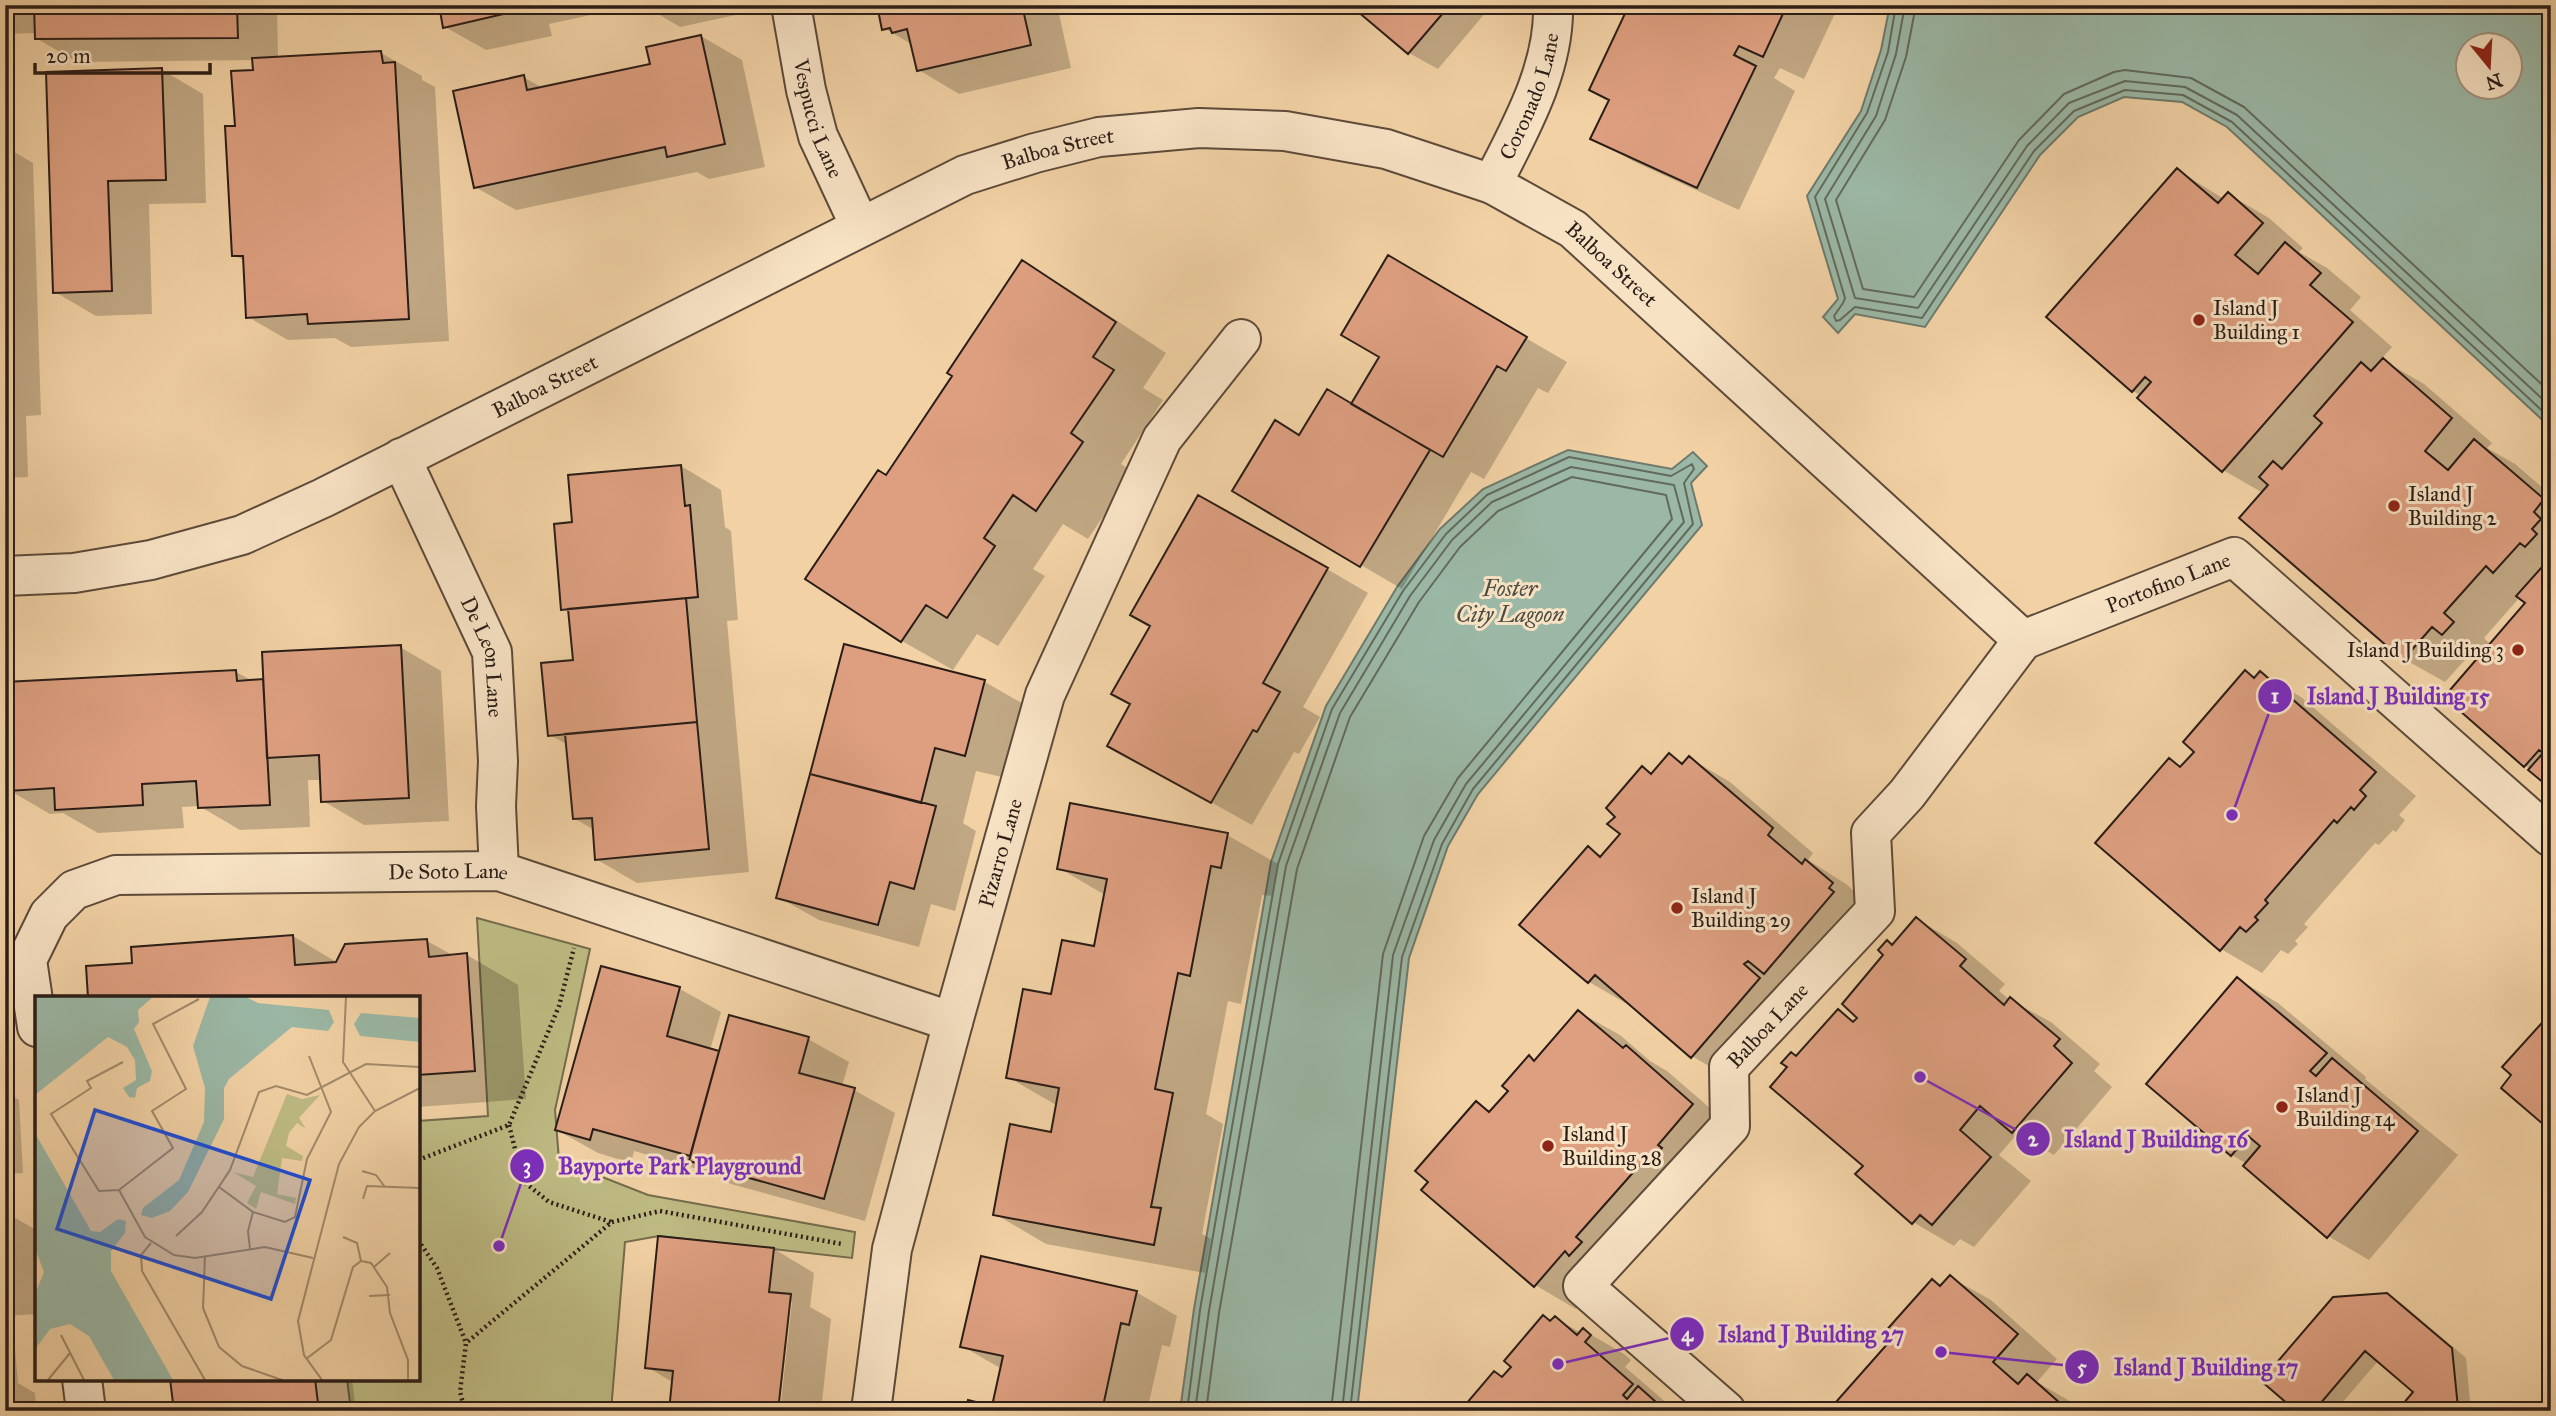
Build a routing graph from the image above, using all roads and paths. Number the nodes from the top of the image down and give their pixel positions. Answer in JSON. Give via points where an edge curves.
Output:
{"nodes":[{"id":1,"x":791,"y":5,"type":"edge"},
{"id":2,"x":1553,"y":5,"type":"edge"},
{"id":3,"x":1492,"y":184,"type":"junction"},
{"id":4,"x":860,"y":226,"type":"junction"},
{"id":5,"x":1241,"y":339,"type":"dead end"},
{"id":6,"x":401,"y":458,"type":"junction"},
{"id":7,"x":5,"y":576,"type":"edge"},
{"id":8,"x":2022,"y":640,"type":"junction"},
{"id":9,"x":2551,"y":837,"type":"edge"},
{"id":10,"x":499,"y":871,"type":"junction"},
{"id":11,"x":586,"y":901,"type":"junction"},
{"id":12,"x":35,"y":1014,"type":"edge"},
{"id":13,"x":953,"y":1022,"type":"junction"},
{"id":14,"x":509,"y":1125,"type":"junction"},
{"id":15,"x":420,"y":1159,"type":"edge"},
{"id":16,"x":612,"y":1222,"type":"junction"},
{"id":17,"x":420,"y":1243,"type":"edge"},
{"id":18,"x":892,"y":1249,"type":"junction"},
{"id":19,"x":466,"y":1343,"type":"junction"},
{"id":20,"x":82,"y":1381,"type":"edge"},
{"id":21,"x":86,"y":1411,"type":"edge"},
{"id":22,"x":465,"y":1411,"type":"edge"},
{"id":23,"x":871,"y":1411,"type":"edge"},
{"id":24,"x":1726,"y":1411,"type":"edge"}],
"edges":[{"from":1,"to":4,"type":"street","name":"Vespucci Lane","via":[[818,136]]},
{"from":2,"to":3,"type":"street","name":"Coronado Lane","via":[[1554,21],[1538,92]]},
{"from":3,"to":4,"type":"street","name":"Balboa Street","via":[[1386,149],[1285,131],[1199,128],[1099,137],[1035,153],[965,175]]},
{"from":3,"to":8,"type":"street","name":"Balboa Street","via":[[1573,229]]},
{"from":4,"to":6,"type":"street","name":"Balboa Street"},
{"from":5,"to":13,"type":"street","name":"Pizarro Lane","via":[[1162,439],[1045,695]]},
{"from":6,"to":7,"type":"street","name":"Balboa Street","via":[[242,535],[151,560],[74,573]]},
{"from":6,"to":10,"type":"street","name":"De Leon Lane","via":[[492,652],[499,761]]},
{"from":8,"to":9,"type":"street","name":"Portofino Lane","via":[[2234,558]]},
{"from":8,"to":24,"type":"street","name":"Balboa Lane","via":[[1907,794],[1871,833],[1875,911],[1729,1068],[1730,1126],[1583,1286]]},
{"from":10,"to":11,"type":"street","name":"De Soto Lane"},
{"from":10,"to":12,"type":"street","name":"De Soto Lane","via":[[116,875],[74,890],[49,915],[27,960]]},
{"from":11,"to":13,"type":"street","name":"De Soto Lane"},
{"from":11,"to":14,"type":"path","via":[[559,1006]]},
{"from":13,"to":18,"type":"street","name":"Pizarro Lane"},
{"from":14,"to":15,"type":"path"},
{"from":14,"to":16,"type":"path","via":[[523,1181],[548,1202]]},
{"from":16,"to":18,"type":"path","via":[[660,1211]]},
{"from":16,"to":19,"type":"path"},
{"from":17,"to":19,"type":"path","via":[[437,1268]]},
{"from":18,"to":23,"type":"street","name":"Pizarro Lane"},
{"from":19,"to":22,"type":"path","via":[[460,1392]]},
{"from":20,"to":21,"type":"street"}]}
